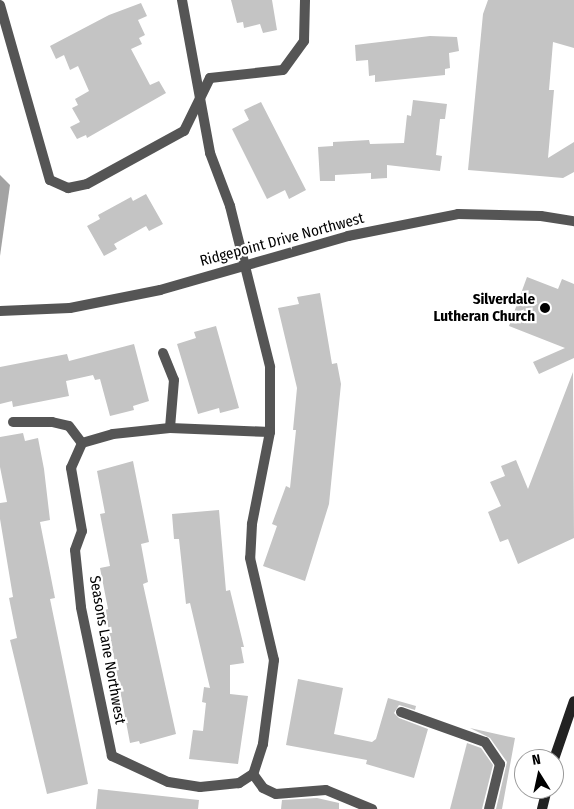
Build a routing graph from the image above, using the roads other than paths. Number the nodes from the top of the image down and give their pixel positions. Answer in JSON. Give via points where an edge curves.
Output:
{"nodes":[{"id":1,"x":182,"y":0,"type":"edge"},
{"id":2,"x":305,"y":0,"type":"edge"},
{"id":3,"x":0,"y":4,"type":"edge"},
{"id":4,"x":199,"y":99,"type":"junction"},
{"id":5,"x":574,"y":221,"type":"edge"},
{"id":6,"x":243,"y":266,"type":"junction"},
{"id":7,"x":0,"y":311,"type":"edge"},
{"id":8,"x":163,"y":353,"type":"dead end"},
{"id":9,"x":13,"y":422,"type":"dead end"},
{"id":10,"x":170,"y":428,"type":"junction"},
{"id":11,"x":270,"y":432,"type":"junction"},
{"id":12,"x":82,"y":443,"type":"junction"},
{"id":13,"x":574,"y":701,"type":"edge"},
{"id":14,"x":401,"y":712,"type":"dead end"},
{"id":15,"x":557,"y":749,"type":"edge"},
{"id":16,"x":253,"y":774,"type":"junction"},
{"id":17,"x":372,"y":809,"type":"edge"},
{"id":18,"x":489,"y":809,"type":"edge"}],
"edges":[{"from":1,"to":4,"type":"street"},
{"from":2,"to":4,"type":"street","via":[[304,42],[282,70],[210,78]]},
{"from":3,"to":4,"type":"street","via":[[50,180],[68,188],[87,184],[184,131]]},
{"from":4,"to":6,"type":"street","via":[[210,153],[230,206]]},
{"from":5,"to":6,"type":"street","name":"Ridgepoint Drive Northwest","via":[[541,216],[458,214],[348,236]]},
{"from":6,"to":7,"type":"street","name":"Ridgepoint Drive Northwest","via":[[160,290],[70,308]]},
{"from":6,"to":11,"type":"street","via":[[270,367]]},
{"from":8,"to":10,"type":"street","via":[[174,380]]},
{"from":9,"to":12,"type":"street","via":[[52,422],[69,426]]},
{"from":10,"to":11,"type":"street"},
{"from":10,"to":12,"type":"street","via":[[113,434]]},
{"from":11,"to":16,"type":"street","via":[[252,524],[250,558],[274,660],[263,744]]},
{"from":12,"to":16,"type":"street","name":"Seasons Lane Northwest","via":[[71,468],[82,531],[75,550],[81,607],[112,756],[168,782],[200,787],[239,783]]},
{"from":13,"to":15,"type":"main road"},
{"from":14,"to":18,"type":"street","via":[[485,742],[500,764]]},
{"from":16,"to":17,"type":"street","via":[[263,788],[276,794],[337,792]]}]}
